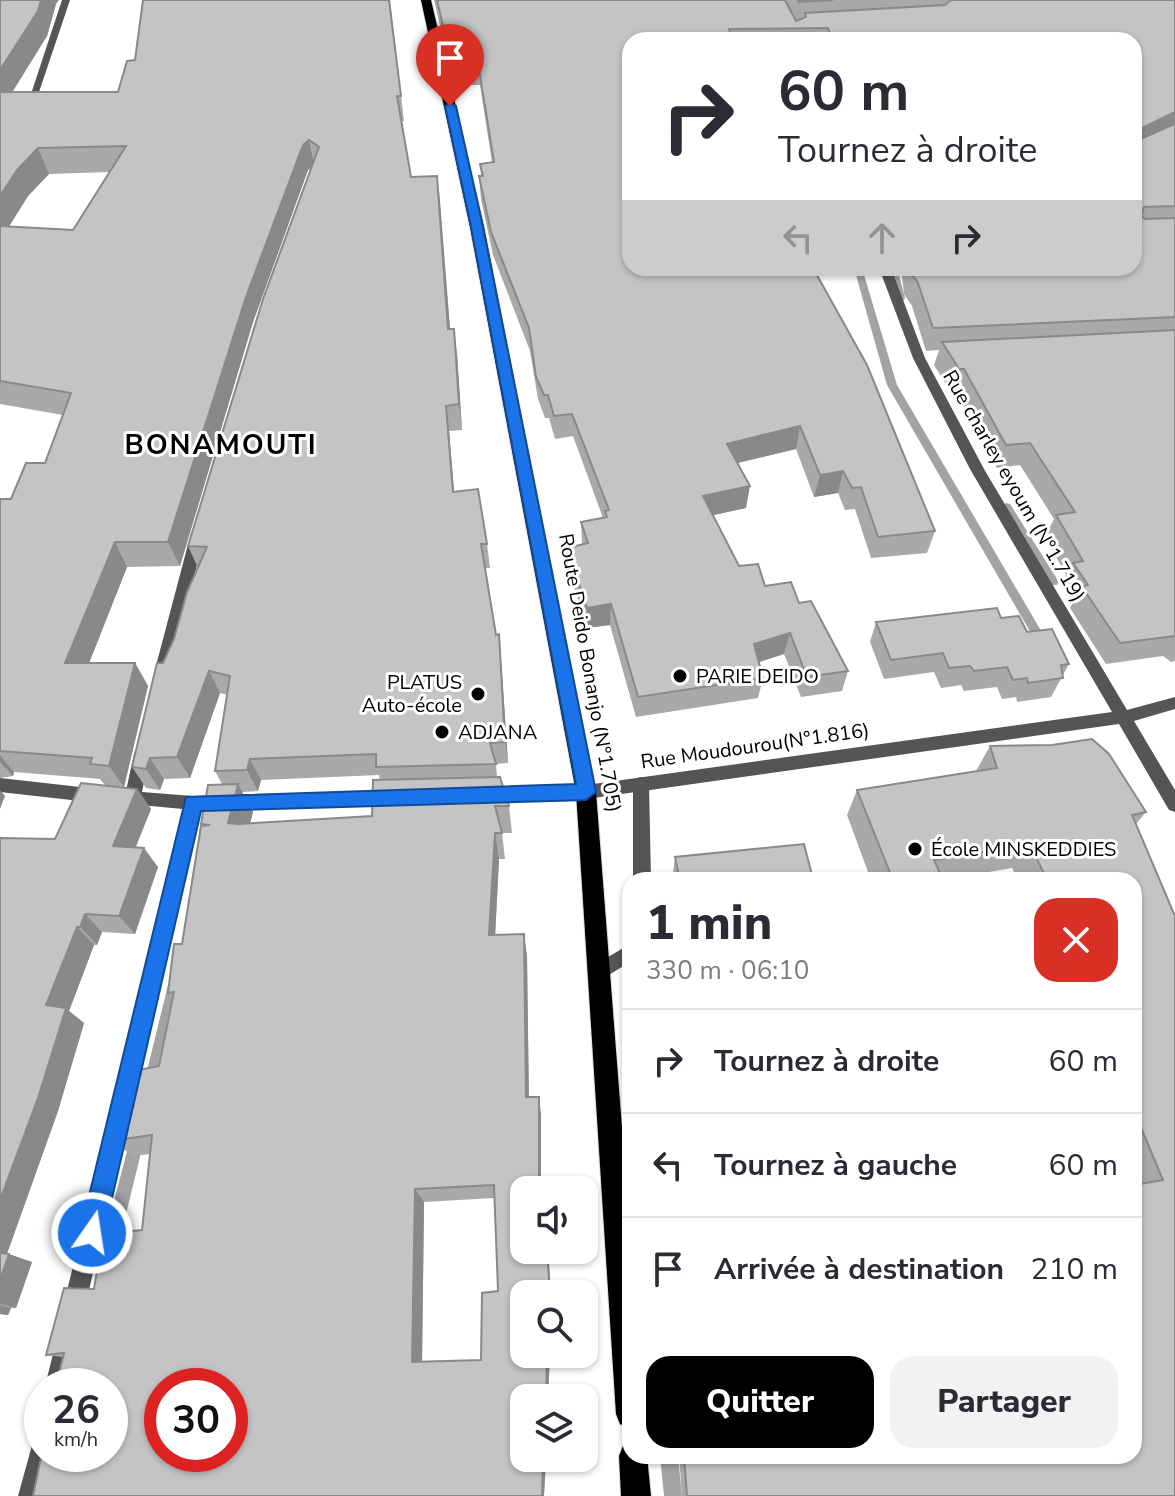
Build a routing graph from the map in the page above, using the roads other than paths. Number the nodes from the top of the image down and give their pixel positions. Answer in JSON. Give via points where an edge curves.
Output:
{"nodes":[{"id":1,"x":66,"y":0,"type":"edge"},
{"id":2,"x":426,"y":0,"type":"edge"},
{"id":3,"x":33,"y":95,"type":"edge"},
{"id":4,"x":889,"y":276,"type":"edge"},
{"id":5,"x":202,"y":516,"type":"edge"},
{"id":6,"x":158,"y":687,"type":"edge"},
{"id":7,"x":1175,"y":703,"type":"edge"},
{"id":8,"x":1125,"y":717,"type":"junction"},
{"id":9,"x":145,"y":743,"type":"edge"},
{"id":10,"x":641,"y":784,"type":"junction"},
{"id":11,"x":0,"y":785,"type":"edge"},
{"id":12,"x":586,"y":792,"type":"junction"},
{"id":13,"x":461,"y":795,"type":"edge"},
{"id":14,"x":413,"y":797,"type":"edge"},
{"id":15,"x":132,"y":799,"type":"junction"},
{"id":16,"x":193,"y":803,"type":"junction"},
{"id":17,"x":1175,"y":805,"type":"edge"},
{"id":18,"x":642,"y":872,"type":"edge"},
{"id":19,"x":622,"y":957,"type":"edge"},
{"id":20,"x":599,"y":972,"type":"junction"},
{"id":21,"x":622,"y":1300,"type":"edge"},
{"id":22,"x":60,"y":1368,"type":"edge"},
{"id":23,"x":634,"y":1464,"type":"edge"},
{"id":24,"x":36,"y":1472,"type":"edge"},
{"id":25,"x":30,"y":1496,"type":"edge"},
{"id":26,"x":636,"y":1496,"type":"edge"}],
"edges":[{"from":1,"to":3,"type":"street"},
{"from":2,"to":12,"type":"main road","name":"Route Deido Bonanjo (N°1.705)","via":[[477,227]]},
{"from":4,"to":8,"type":"street","name":"Rue charley eyoum (N°1.719)","via":[[977,469]]},
{"from":5,"to":6,"type":"street"},
{"from":7,"to":8,"type":"street","name":"Rue Moudourou(N°1.816)"},
{"from":8,"to":10,"type":"street","name":"Rue Moudourou(N°1.816)"},
{"from":8,"to":17,"type":"street","name":"Rue charley eyoum (N°1.719)"},
{"from":9,"to":15,"type":"street"},
{"from":10,"to":12,"type":"street","name":"Rue Moudourou(N°1.816)"},
{"from":10,"to":18,"type":"street"},
{"from":11,"to":15,"type":"street"},
{"from":12,"to":13,"type":"street","name":"Rue Moudourou(N°1.816)"},
{"from":12,"to":20,"type":"main road","name":"Route Deido Bonanjo (N°1.705)"},
{"from":14,"to":16,"type":"street"},
{"from":15,"to":16,"type":"street"},
{"from":16,"to":22,"type":"street"},
{"from":19,"to":20,"type":"street"},
{"from":20,"to":21,"type":"main road","name":"Route Deido Bonanjo (N°1.705)"},
{"from":23,"to":26,"type":"main road"},
{"from":24,"to":25,"type":"street"}]}
